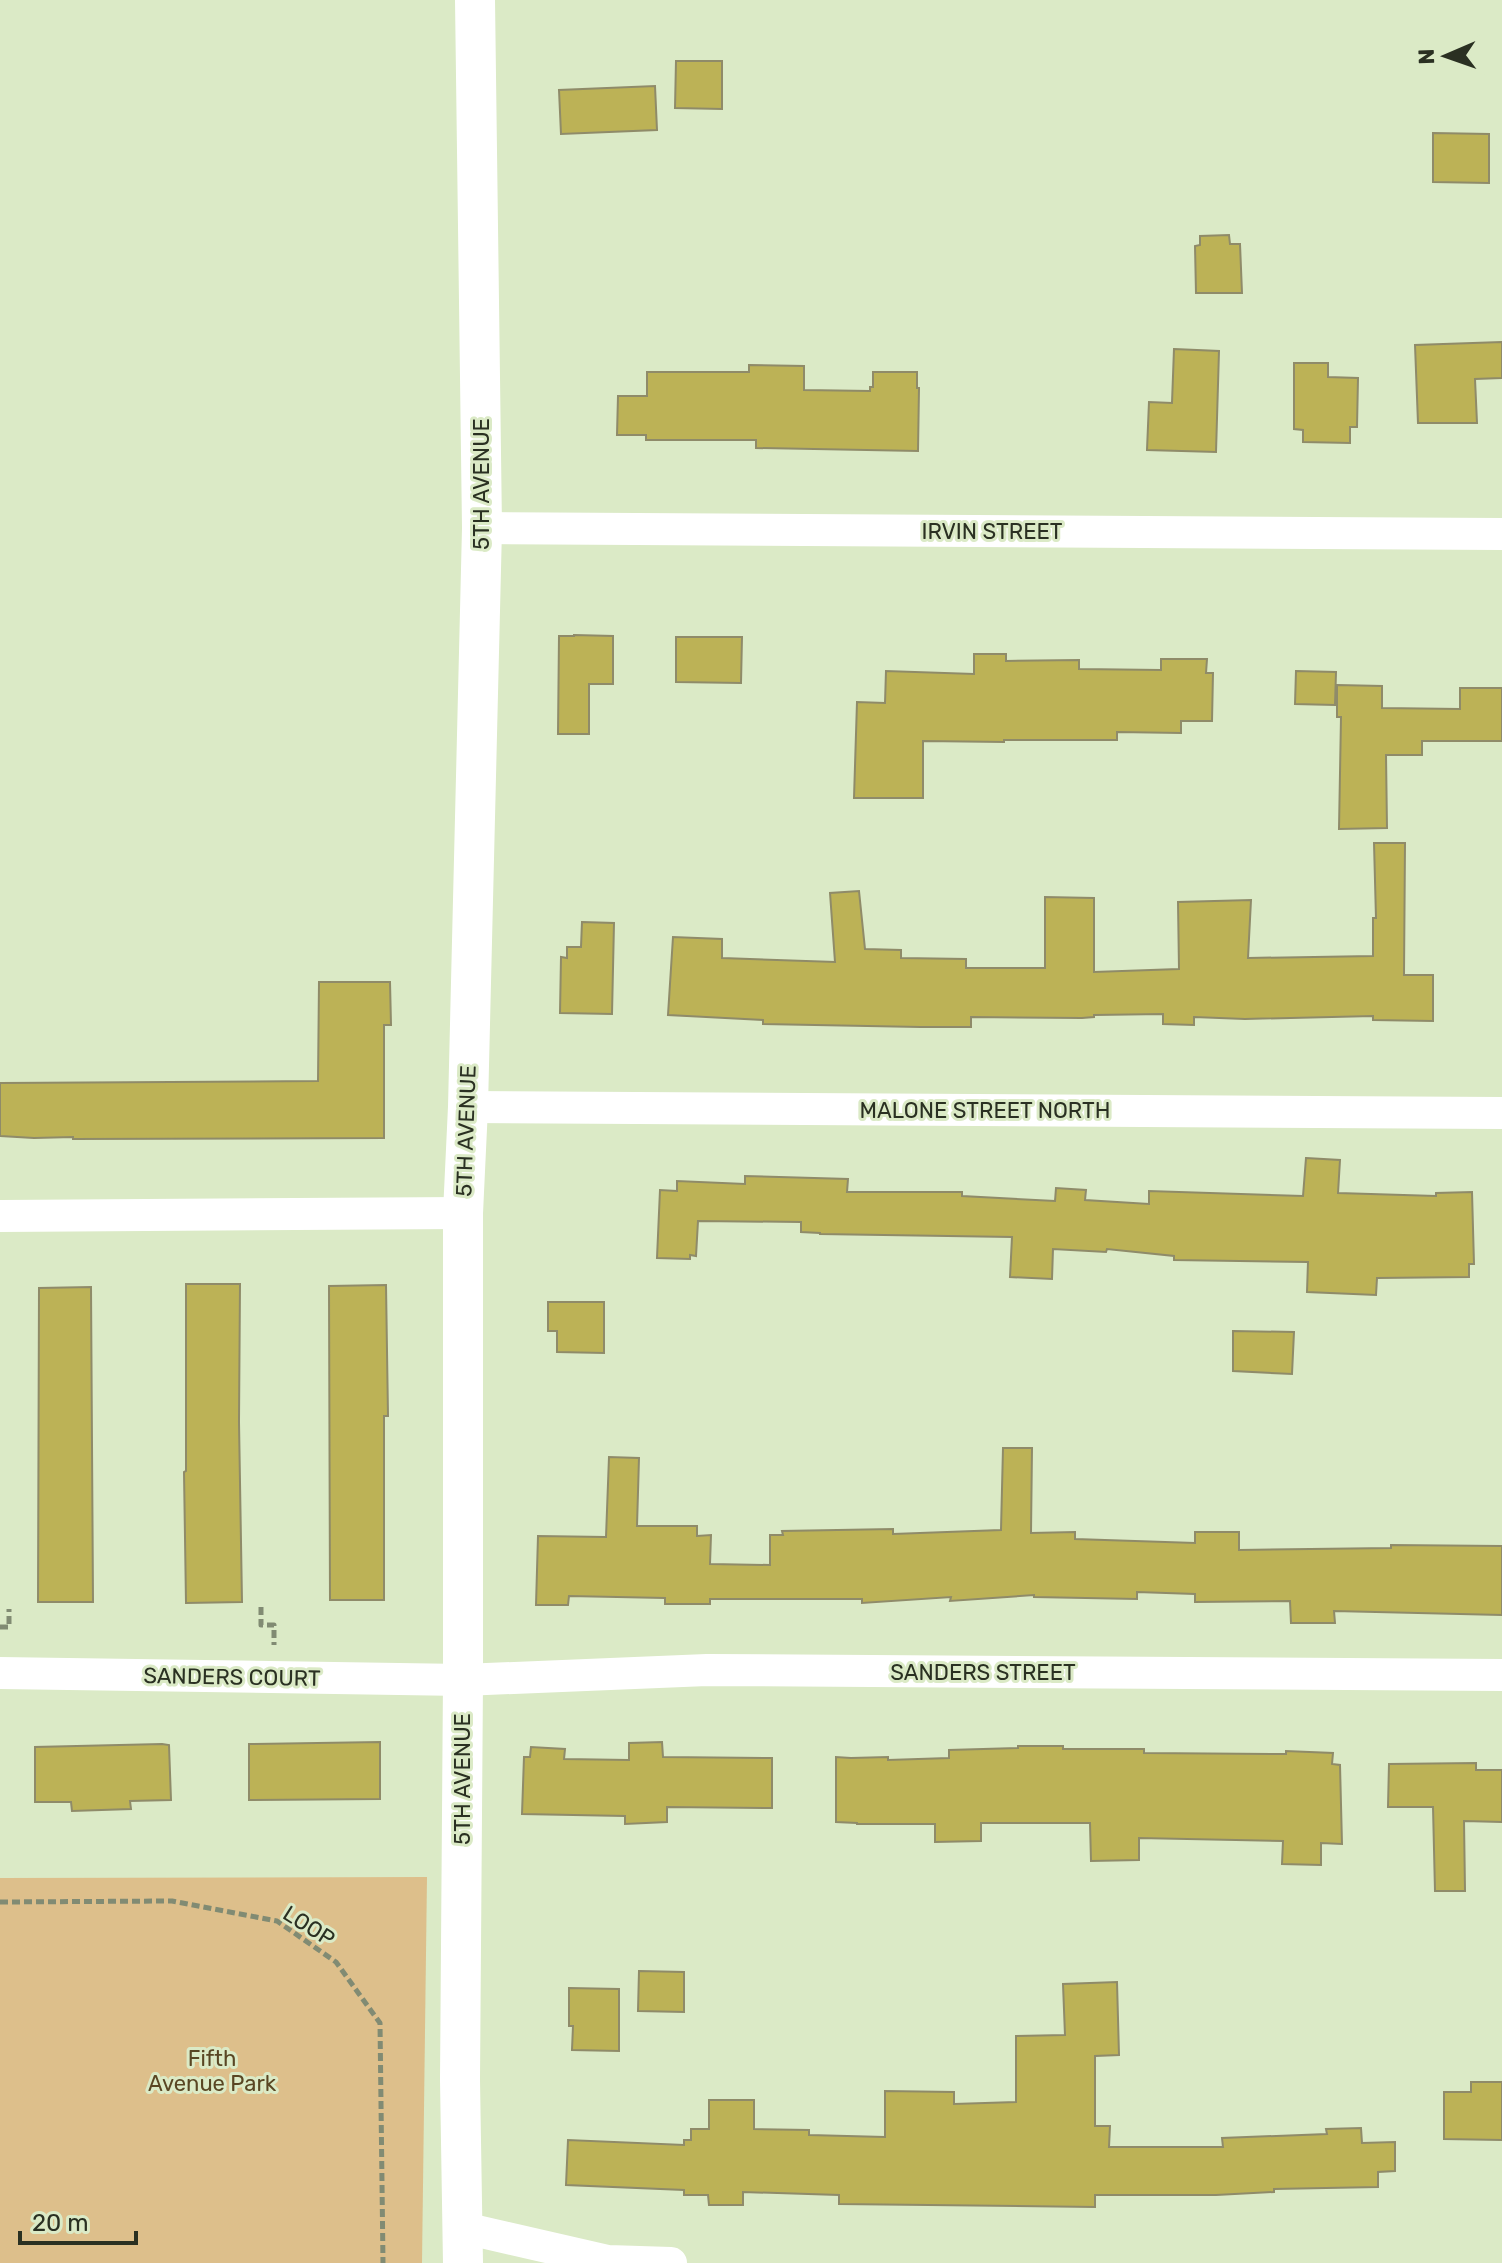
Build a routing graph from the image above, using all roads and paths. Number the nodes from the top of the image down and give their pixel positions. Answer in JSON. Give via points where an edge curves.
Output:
{"nodes":[{"id":1,"x":475,"y":0,"type":"edge"},
{"id":2,"x":482,"y":528,"type":"junction"},
{"id":3,"x":1502,"y":534,"type":"edge"},
{"id":4,"x":468,"y":1107,"type":"junction"},
{"id":5,"x":1502,"y":1113,"type":"edge"},
{"id":6,"x":463,"y":1213,"type":"junction"},
{"id":7,"x":0,"y":1216,"type":"edge"},
{"id":8,"x":261,"y":1607,"type":"dead end"},
{"id":9,"x":9,"y":1609,"type":"dead end"},
{"id":10,"x":0,"y":1627,"type":"edge"},
{"id":11,"x":274,"y":1650,"type":"dead end"},
{"id":12,"x":0,"y":1673,"type":"edge"},
{"id":13,"x":1502,"y":1675,"type":"edge"},
{"id":14,"x":463,"y":1680,"type":"junction"},
{"id":15,"x":0,"y":1902,"type":"edge"},
{"id":16,"x":463,"y":2246,"type":"edge"},
{"id":17,"x":383,"y":2263,"type":"edge"},
{"id":18,"x":671,"y":2263,"type":"edge"}],
"edges":[{"from":1,"to":2,"type":"street","name":"5TH AVENUE"},
{"from":2,"to":3,"type":"street","name":"IRVIN STREET"},
{"from":2,"to":4,"type":"street","name":"5TH AVENUE"},
{"from":4,"to":5,"type":"street","name":"MALONE STREET NORTH"},
{"from":4,"to":6,"type":"street","name":"5TH AVENUE"},
{"from":6,"to":7,"type":"street"},
{"from":6,"to":14,"type":"street","name":"5TH AVENUE"},
{"from":8,"to":11,"type":"path","via":[[261,1625],[274,1625]]},
{"from":9,"to":10,"type":"path","via":[[9,1627]]},
{"from":12,"to":14,"type":"street","name":"SANDERS COURT"},
{"from":13,"to":14,"type":"street","name":"SANDERS STREET","via":[[707,1670]]},
{"from":14,"to":16,"type":"street","name":"5TH AVENUE"},
{"from":15,"to":17,"type":"path","name":"LOOP","via":[[172,1901],[277,1921],[336,1962],[380,2023]]},
{"from":16,"to":18,"type":"street"}]}
